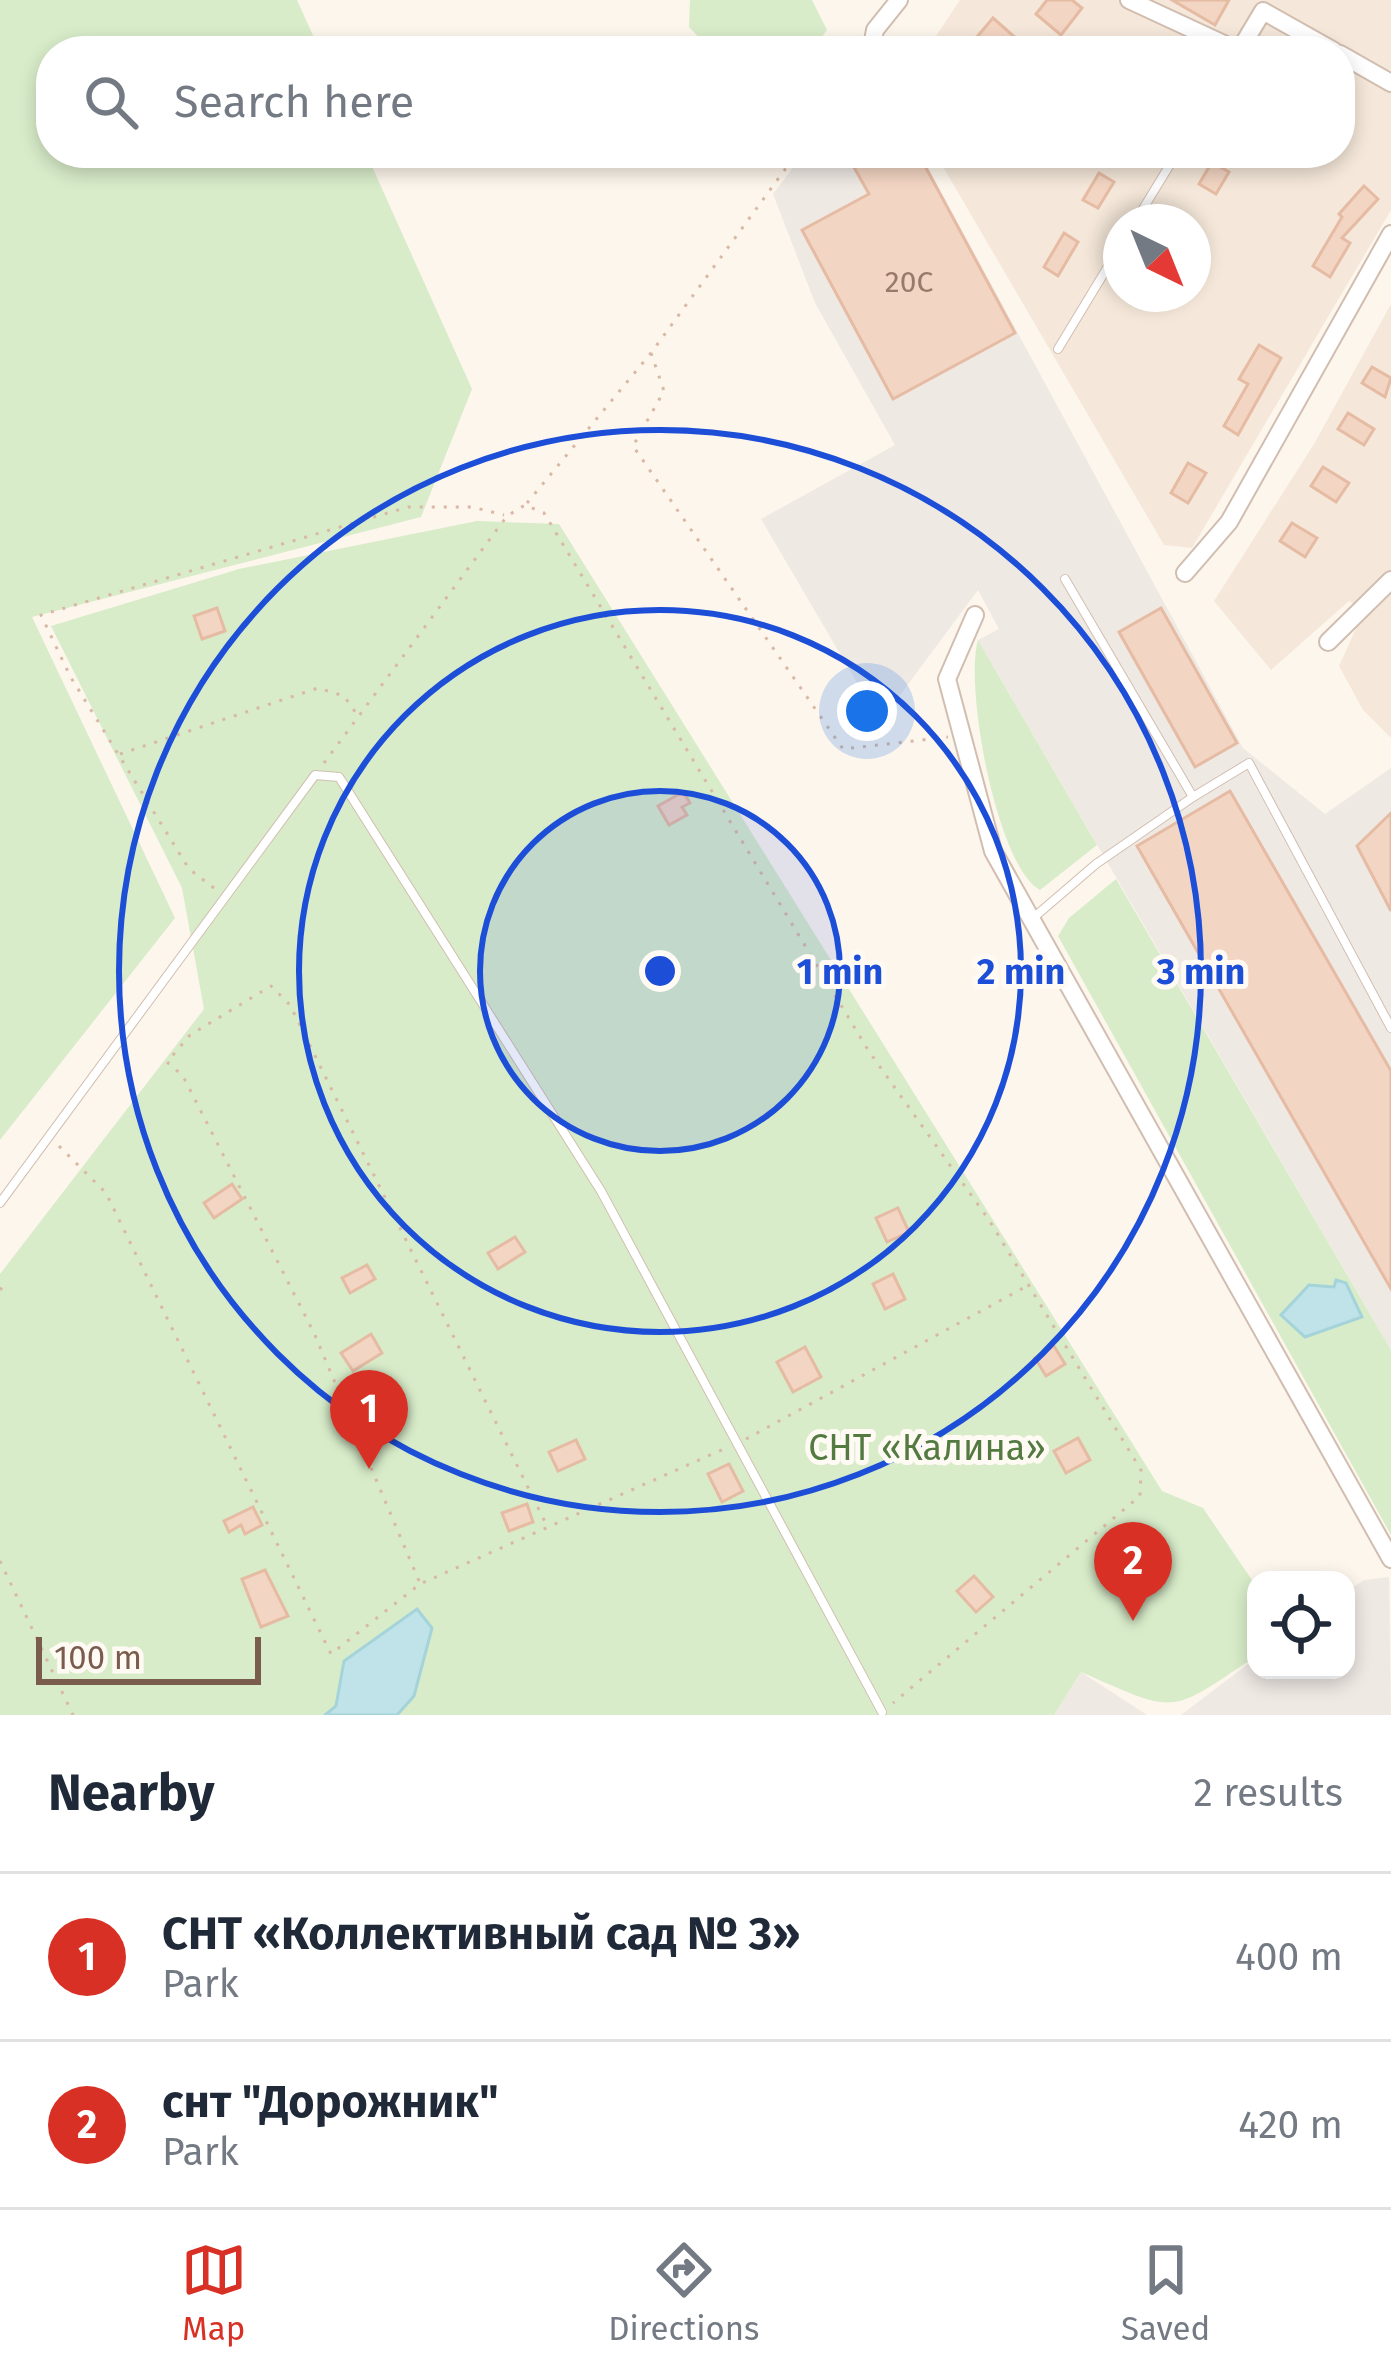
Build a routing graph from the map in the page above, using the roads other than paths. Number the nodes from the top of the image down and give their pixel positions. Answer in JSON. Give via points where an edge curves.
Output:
{"nodes":[{"id":1,"x":899,"y":0,"type":"edge"},
{"id":2,"x":1129,"y":0,"type":"edge"},
{"id":3,"x":1266,"y":6,"type":"edge"},
{"id":4,"x":874,"y":36,"type":"edge"},
{"id":5,"x":1207,"y":36,"type":"edge"},
{"id":6,"x":1248,"y":36,"type":"edge"},
{"id":7,"x":1311,"y":36,"type":"edge"},
{"id":8,"x":1355,"y":63,"type":"edge"},
{"id":9,"x":1391,"y":83,"type":"edge"},
{"id":10,"x":1168,"y":168,"type":"edge"},
{"id":11,"x":1146,"y":204,"type":"edge"},
{"id":12,"x":1391,"y":234,"type":"edge"},
{"id":13,"x":1103,"y":275,"type":"edge"},
{"id":14,"x":1058,"y":349,"type":"dead end"},
{"id":15,"x":1185,"y":573,"type":"dead end"},
{"id":16,"x":1065,"y":579,"type":"dead end"},
{"id":17,"x":1391,"y":580,"type":"edge"},
{"id":18,"x":975,"y":615,"type":"dead end"},
{"id":19,"x":1328,"y":641,"type":"dead end"},
{"id":20,"x":1193,"y":797,"type":"junction"},
{"id":21,"x":1031,"y":919,"type":"junction"},
{"id":22,"x":1391,"y":1028,"type":"edge"},
{"id":23,"x":0,"y":1203,"type":"edge"},
{"id":24,"x":1391,"y":1559,"type":"edge"},
{"id":25,"x":882,"y":1712,"type":"edge"}],
"edges":[{"from":1,"to":4,"type":"street"},
{"from":2,"to":5,"type":"street"},
{"from":3,"to":6,"type":"street"},
{"from":3,"to":7,"type":"street"},
{"from":8,"to":9,"type":"street"},
{"from":10,"to":11,"type":"lane"},
{"from":12,"to":15,"type":"street","via":[[1229,522]]},
{"from":13,"to":14,"type":"lane"},
{"from":16,"to":20,"type":"lane"},
{"from":17,"to":19,"type":"street"},
{"from":18,"to":21,"type":"street","via":[[946,679],[993,851]]},
{"from":20,"to":21,"type":"lane"},
{"from":20,"to":22,"type":"lane","via":[[1250,763]]},
{"from":21,"to":24,"type":"street"},
{"from":23,"to":25,"type":"lane","via":[[316,775],[339,777],[601,1191]]}]}
